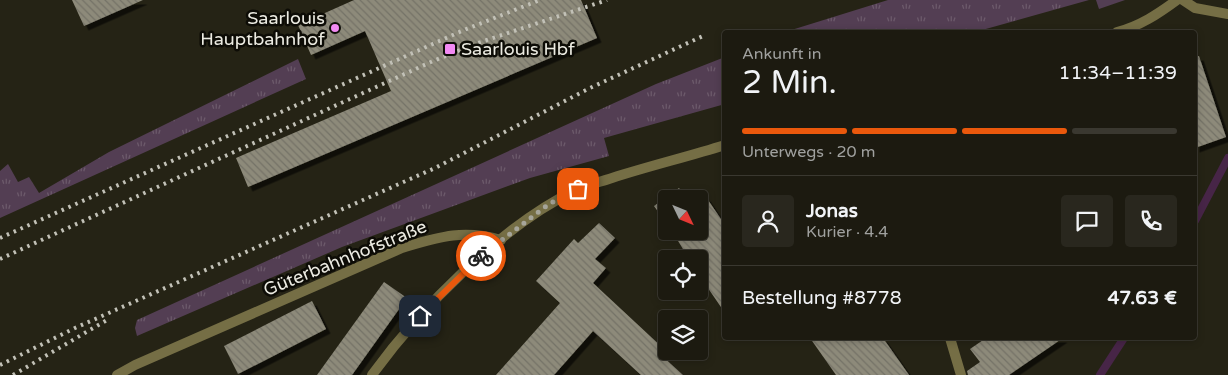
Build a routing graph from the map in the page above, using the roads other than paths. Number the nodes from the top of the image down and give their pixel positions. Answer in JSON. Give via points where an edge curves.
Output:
{"nodes":[{"id":1,"x":1177,"y":0,"type":"edge"},
{"id":2,"x":1183,"y":0,"type":"edge"},
{"id":3,"x":1228,"y":14,"type":"edge"},
{"id":4,"x":1126,"y":30,"type":"edge"},
{"id":5,"x":722,"y":146,"type":"edge"},
{"id":6,"x":501,"y":240,"type":"junction"},
{"id":7,"x":951,"y":340,"type":"edge"},
{"id":8,"x":118,"y":375,"type":"edge"},
{"id":9,"x":372,"y":375,"type":"edge"},
{"id":10,"x":961,"y":375,"type":"edge"}],
"edges":[{"from":1,"to":4,"type":"street","via":[[1157,15]]},
{"from":2,"to":3,"type":"street","via":[[1195,8]]},
{"from":5,"to":6,"type":"street","via":[[578,189],[549,204]]},
{"from":6,"to":8,"type":"street","name":"Güterbahnhofstraße","via":[[481,234],[446,234],[402,248]]},
{"from":6,"to":9,"type":"street","via":[[431,305]]},
{"from":7,"to":10,"type":"street"}]}
